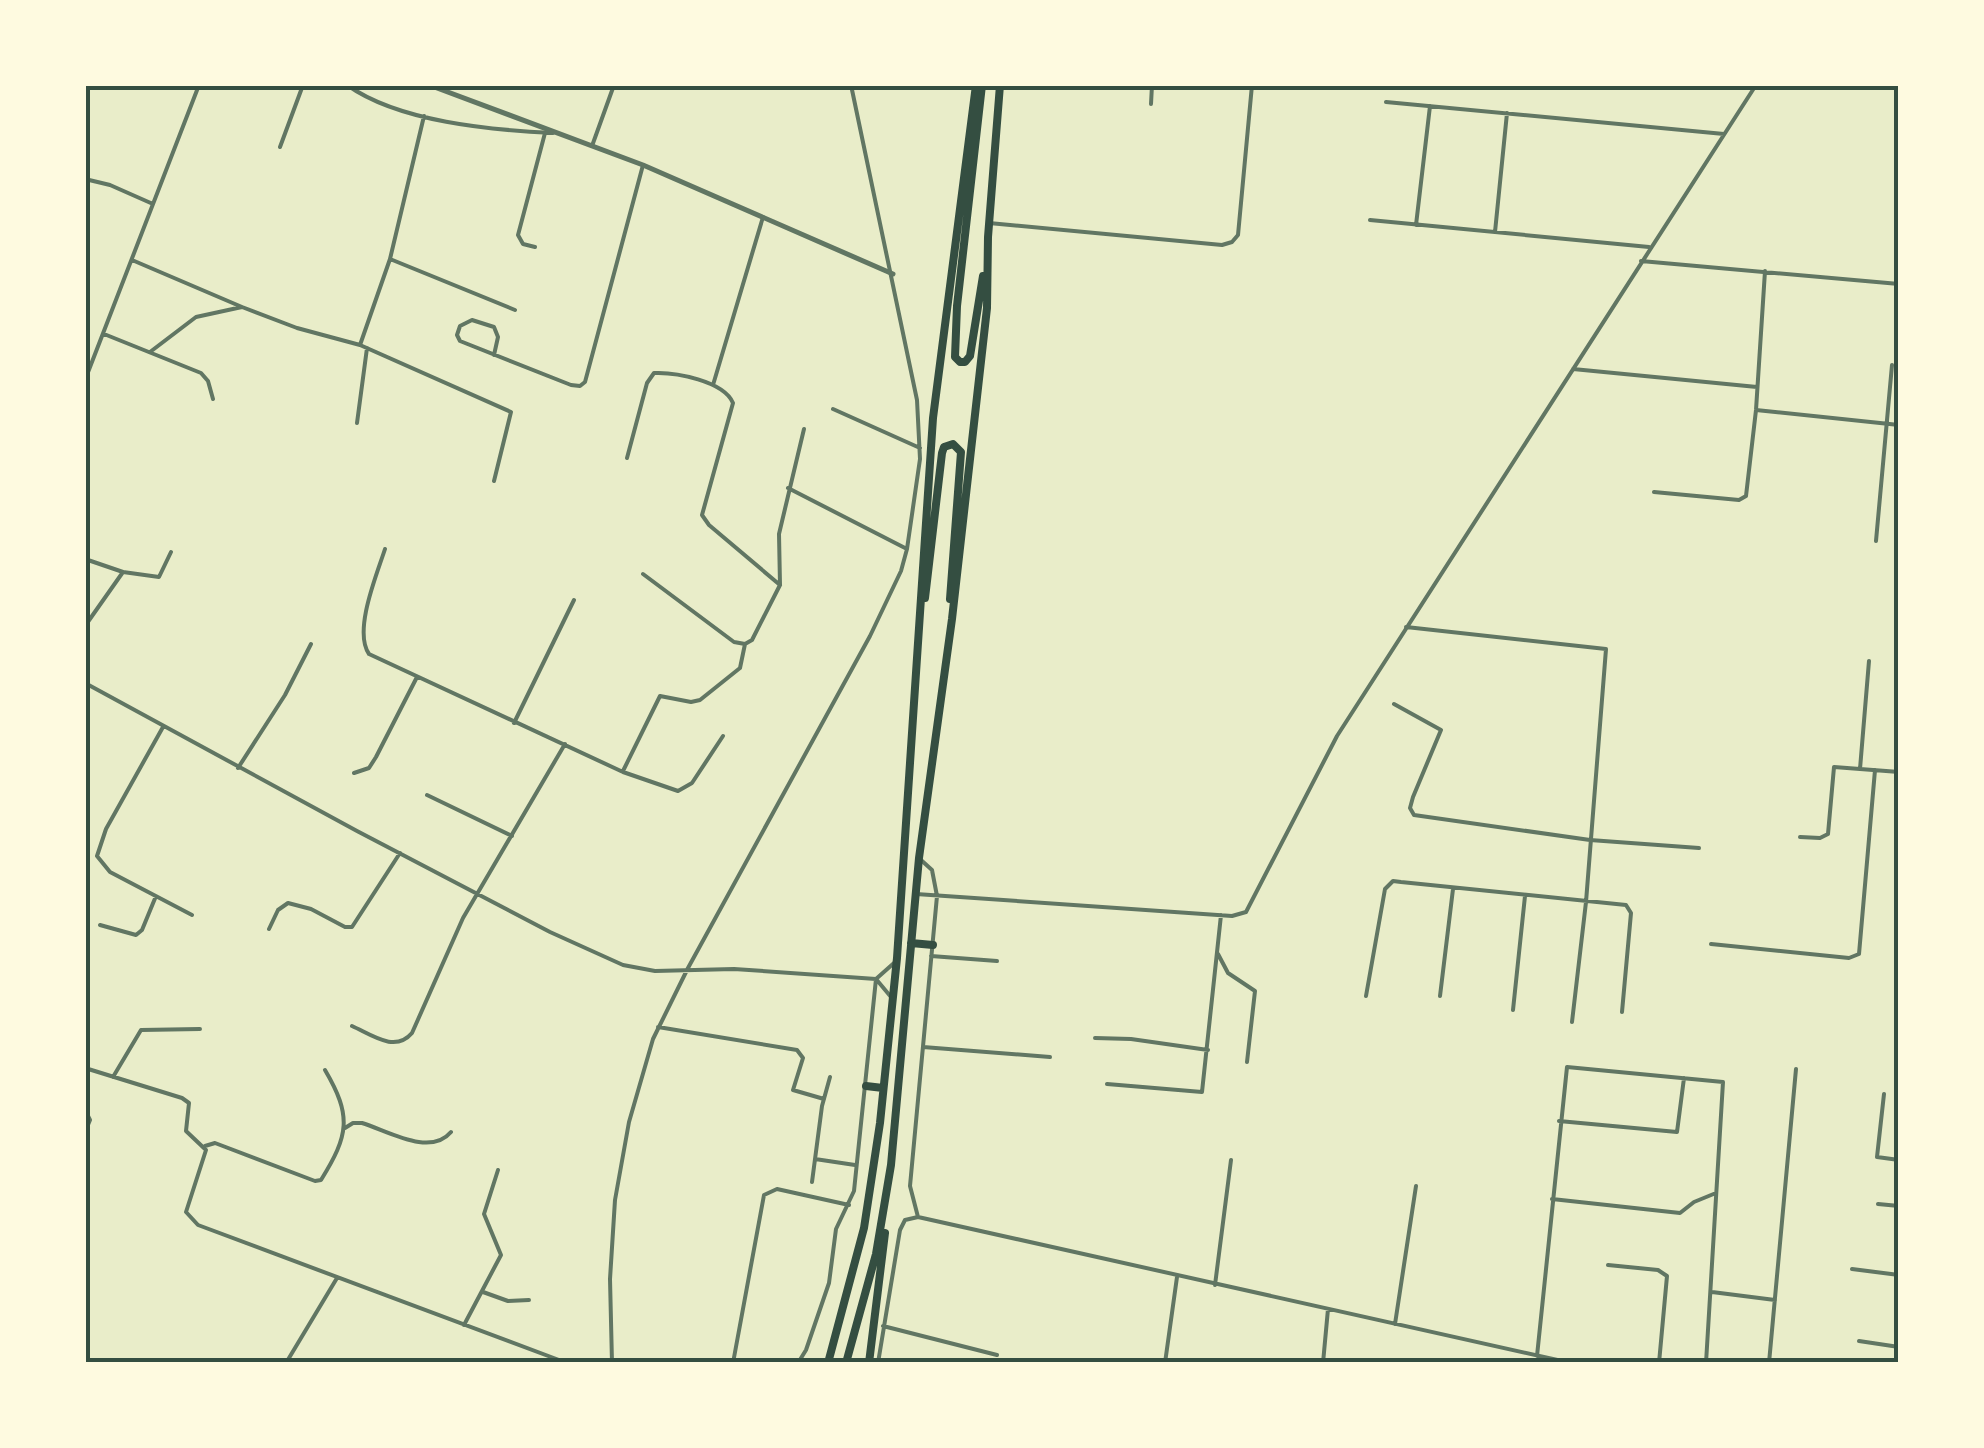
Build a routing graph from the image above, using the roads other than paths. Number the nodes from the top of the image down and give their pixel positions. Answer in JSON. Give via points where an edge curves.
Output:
{"nodes":[{"id":1,"x":199,"y":85,"type":"edge"},
{"id":2,"x":303,"y":85,"type":"edge"},
{"id":3,"x":347,"y":85,"type":"edge"},
{"id":4,"x":428,"y":85,"type":"edge"},
{"id":5,"x":614,"y":85,"type":"edge"},
{"id":6,"x":851,"y":85,"type":"edge"},
{"id":7,"x":979,"y":85,"type":"edge"},
{"id":8,"x":1000,"y":85,"type":"edge"},
{"id":9,"x":1152,"y":85,"type":"edge"},
{"id":10,"x":1252,"y":85,"type":"edge"},
{"id":11,"x":1756,"y":85,"type":"edge"},
{"id":12,"x":1386,"y":102,"type":"dead end"},
{"id":13,"x":1151,"y":104,"type":"dead end"},
{"id":14,"x":1430,"y":106,"type":"junction"},
{"id":15,"x":1508,"y":113,"type":"junction"},
{"id":16,"x":424,"y":116,"type":"junction"},
{"id":17,"x":545,"y":132,"type":"junction"},
{"id":18,"x":558,"y":133,"type":"junction"},
{"id":19,"x":1724,"y":134,"type":"junction"},
{"id":20,"x":1899,"y":143,"type":"edge"},
{"id":21,"x":592,"y":146,"type":"junction"},
{"id":22,"x":280,"y":147,"type":"dead end"},
{"id":23,"x":643,"y":165,"type":"junction"},
{"id":24,"x":85,"y":179,"type":"edge"},
{"id":25,"x":1899,"y":194,"type":"edge"},
{"id":26,"x":153,"y":204,"type":"junction"},
{"id":27,"x":763,"y":216,"type":"junction"},
{"id":28,"x":1370,"y":220,"type":"dead end"},
{"id":29,"x":989,"y":223,"type":"junction"},
{"id":30,"x":1416,"y":225,"type":"junction"},
{"id":31,"x":1496,"y":232,"type":"junction"},
{"id":32,"x":988,"y":237,"type":"junction"},
{"id":33,"x":1650,"y":247,"type":"junction"},
{"id":34,"x":535,"y":248,"type":"dead end"},
{"id":35,"x":132,"y":260,"type":"junction"},
{"id":36,"x":390,"y":260,"type":"junction"},
{"id":37,"x":1641,"y":261,"type":"junction"},
{"id":38,"x":1764,"y":270,"type":"junction"},
{"id":39,"x":893,"y":274,"type":"junction"},
{"id":40,"x":1899,"y":284,"type":"edge"},
{"id":41,"x":242,"y":306,"type":"junction"},
{"id":42,"x":515,"y":310,"type":"dead end"},
{"id":43,"x":104,"y":334,"type":"junction"},
{"id":44,"x":360,"y":345,"type":"junction"},
{"id":45,"x":367,"y":348,"type":"junction"},
{"id":46,"x":150,"y":352,"type":"junction"},
{"id":47,"x":494,"y":355,"type":"junction"},
{"id":48,"x":1892,"y":365,"type":"dead end"},
{"id":49,"x":1572,"y":369,"type":"junction"},
{"id":50,"x":85,"y":380,"type":"edge"},
{"id":51,"x":713,"y":385,"type":"junction"},
{"id":52,"x":1758,"y":386,"type":"junction"},
{"id":53,"x":213,"y":399,"type":"dead end"},
{"id":54,"x":833,"y":409,"type":"dead end"},
{"id":55,"x":1756,"y":410,"type":"junction"},
{"id":56,"x":356,"y":423,"type":"dead end"},
{"id":57,"x":1887,"y":424,"type":"junction"},
{"id":58,"x":1899,"y":425,"type":"edge"},
{"id":59,"x":804,"y":428,"type":"dead end"},
{"id":60,"x":921,"y":449,"type":"junction"},
{"id":61,"x":627,"y":458,"type":"dead end"},
{"id":62,"x":494,"y":481,"type":"dead end"},
{"id":63,"x":788,"y":488,"type":"junction"},
{"id":64,"x":1654,"y":492,"type":"dead end"},
{"id":65,"x":1876,"y":542,"type":"dead end"},
{"id":66,"x":386,"y":548,"type":"dead end"},
{"id":67,"x":907,"y":549,"type":"junction"},
{"id":68,"x":170,"y":552,"type":"dead end"},
{"id":69,"x":85,"y":559,"type":"edge"},
{"id":70,"x":122,"y":572,"type":"junction"},
{"id":71,"x":643,"y":574,"type":"dead end"},
{"id":72,"x":780,"y":584,"type":"junction"},
{"id":73,"x":574,"y":600,"type":"dead end"},
{"id":74,"x":921,"y":610,"type":"junction"},
{"id":75,"x":952,"y":619,"type":"junction"},
{"id":76,"x":85,"y":626,"type":"edge"},
{"id":77,"x":1406,"y":627,"type":"junction"},
{"id":78,"x":311,"y":644,"type":"dead end"},
{"id":79,"x":745,"y":644,"type":"junction"},
{"id":80,"x":1869,"y":661,"type":"dead end"},
{"id":81,"x":417,"y":677,"type":"junction"},
{"id":82,"x":85,"y":684,"type":"edge"},
{"id":83,"x":1394,"y":704,"type":"dead end"},
{"id":84,"x":514,"y":723,"type":"junction"},
{"id":85,"x":164,"y":727,"type":"junction"},
{"id":86,"x":724,"y":736,"type":"dead end"},
{"id":87,"x":564,"y":744,"type":"junction"},
{"id":88,"x":238,"y":768,"type":"junction"},
{"id":89,"x":1860,"y":769,"type":"junction"},
{"id":90,"x":1875,"y":770,"type":"junction"},
{"id":91,"x":354,"y":772,"type":"dead end"},
{"id":92,"x":622,"y":772,"type":"junction"},
{"id":93,"x":1899,"y":772,"type":"edge"},
{"id":94,"x":428,"y":795,"type":"dead end"},
{"id":95,"x":512,"y":836,"type":"junction"},
{"id":96,"x":1800,"y":837,"type":"dead end"},
{"id":97,"x":1590,"y":840,"type":"junction"},
{"id":98,"x":1699,"y":848,"type":"dead end"},
{"id":99,"x":400,"y":853,"type":"junction"},
{"id":100,"x":919,"y":858,"type":"junction"},
{"id":101,"x":1454,"y":888,"type":"junction"},
{"id":102,"x":478,"y":893,"type":"junction"},
{"id":103,"x":916,"y":894,"type":"junction"},
{"id":104,"x":156,"y":896,"type":"junction"},
{"id":105,"x":937,"y":896,"type":"junction"},
{"id":106,"x":1525,"y":896,"type":"junction"},
{"id":107,"x":1586,"y":902,"type":"junction"},
{"id":108,"x":192,"y":915,"type":"dead end"},
{"id":109,"x":1222,"y":915,"type":"junction"},
{"id":110,"x":100,"y":926,"type":"dead end"},
{"id":111,"x":269,"y":929,"type":"dead end"},
{"id":112,"x":911,"y":943,"type":"junction"},
{"id":113,"x":1711,"y":944,"type":"dead end"},
{"id":114,"x":932,"y":945,"type":"junction"},
{"id":115,"x":1218,"y":954,"type":"junction"},
{"id":116,"x":931,"y":956,"type":"junction"},
{"id":117,"x":896,"y":958,"type":"junction"},
{"id":118,"x":997,"y":961,"type":"dead end"},
{"id":119,"x":688,"y":968,"type":"junction"},
{"id":120,"x":876,"y":979,"type":"junction"},
{"id":121,"x":1366,"y":996,"type":"dead end"},
{"id":122,"x":1440,"y":996,"type":"dead end"},
{"id":123,"x":892,"y":1000,"type":"junction"},
{"id":124,"x":1512,"y":1010,"type":"dead end"},
{"id":125,"x":1622,"y":1012,"type":"dead end"},
{"id":126,"x":1572,"y":1022,"type":"dead end"},
{"id":127,"x":352,"y":1026,"type":"dead end"},
{"id":128,"x":658,"y":1027,"type":"junction"},
{"id":129,"x":200,"y":1029,"type":"dead end"},
{"id":130,"x":1095,"y":1038,"type":"dead end"},
{"id":131,"x":923,"y":1047,"type":"junction"},
{"id":132,"x":1208,"y":1050,"type":"junction"},
{"id":133,"x":1050,"y":1057,"type":"dead end"},
{"id":134,"x":1247,"y":1062,"type":"dead end"},
{"id":135,"x":85,"y":1068,"type":"edge"},
{"id":136,"x":1796,"y":1068,"type":"dead end"},
{"id":137,"x":325,"y":1070,"type":"dead end"},
{"id":138,"x":114,"y":1077,"type":"junction"},
{"id":139,"x":830,"y":1077,"type":"dead end"},
{"id":140,"x":1684,"y":1078,"type":"junction"},
{"id":141,"x":1107,"y":1084,"type":"dead end"},
{"id":142,"x":866,"y":1086,"type":"junction"},
{"id":143,"x":884,"y":1088,"type":"junction"},
{"id":144,"x":1884,"y":1094,"type":"dead end"},
{"id":145,"x":824,"y":1099,"type":"junction"},
{"id":146,"x":85,"y":1110,"type":"edge"},
{"id":147,"x":1559,"y":1121,"type":"junction"},
{"id":148,"x":346,"y":1128,"type":"junction"},
{"id":149,"x":85,"y":1132,"type":"edge"},
{"id":150,"x":451,"y":1132,"type":"dead end"},
{"id":151,"x":205,"y":1146,"type":"junction"},
{"id":152,"x":815,"y":1159,"type":"junction"},
{"id":153,"x":1231,"y":1160,"type":"dead end"},
{"id":154,"x":1899,"y":1160,"type":"edge"},
{"id":155,"x":857,"y":1165,"type":"junction"},
{"id":156,"x":498,"y":1170,"type":"dead end"},
{"id":157,"x":812,"y":1182,"type":"dead end"},
{"id":158,"x":1416,"y":1186,"type":"dead end"},
{"id":159,"x":1718,"y":1192,"type":"junction"},
{"id":160,"x":887,"y":1194,"type":"junction"},
{"id":161,"x":1552,"y":1198,"type":"junction"},
{"id":162,"x":1878,"y":1204,"type":"dead end"},
{"id":163,"x":849,"y":1205,"type":"junction"},
{"id":164,"x":1899,"y":1206,"type":"edge"},
{"id":165,"x":918,"y":1217,"type":"junction"},
{"id":166,"x":1608,"y":1265,"type":"dead end"},
{"id":167,"x":1852,"y":1268,"type":"dead end"},
{"id":168,"x":1899,"y":1275,"type":"edge"},
{"id":169,"x":1177,"y":1276,"type":"junction"},
{"id":170,"x":337,"y":1278,"type":"junction"},
{"id":171,"x":1215,"y":1285,"type":"junction"},
{"id":172,"x":482,"y":1292,"type":"junction"},
{"id":173,"x":1712,"y":1292,"type":"junction"},
{"id":174,"x":528,"y":1300,"type":"dead end"},
{"id":175,"x":1774,"y":1300,"type":"junction"},
{"id":176,"x":1328,"y":1309,"type":"junction"},
{"id":177,"x":1395,"y":1324,"type":"junction"},
{"id":178,"x":464,"y":1326,"type":"junction"},
{"id":179,"x":882,"y":1326,"type":"junction"},
{"id":180,"x":1859,"y":1341,"type":"dead end"},
{"id":181,"x":1899,"y":1347,"type":"edge"},
{"id":182,"x":996,"y":1355,"type":"dead end"},
{"id":183,"x":1538,"y":1356,"type":"junction"},
{"id":184,"x":286,"y":1363,"type":"edge"},
{"id":185,"x":567,"y":1363,"type":"edge"},
{"id":186,"x":612,"y":1363,"type":"edge"},
{"id":187,"x":732,"y":1363,"type":"edge"},
{"id":188,"x":798,"y":1363,"type":"edge"},
{"id":189,"x":828,"y":1363,"type":"edge"},
{"id":190,"x":846,"y":1363,"type":"edge"},
{"id":191,"x":868,"y":1363,"type":"edge"},
{"id":192,"x":878,"y":1363,"type":"edge"},
{"id":193,"x":1165,"y":1363,"type":"edge"},
{"id":194,"x":1323,"y":1363,"type":"edge"},
{"id":195,"x":1571,"y":1363,"type":"edge"},
{"id":196,"x":1660,"y":1363,"type":"edge"},
{"id":197,"x":1706,"y":1363,"type":"edge"},
{"id":198,"x":1769,"y":1363,"type":"edge"}],
"edges":[{"from":1,"to":26,"type":"street"},
{"from":2,"to":22,"type":"street"},
{"from":3,"to":16,"type":"street"},
{"from":4,"to":18,"type":"street"},
{"from":5,"to":21,"type":"street"},
{"from":6,"to":39,"type":"street"},
{"from":7,"to":32,"type":"highway","via":[[957,306],[960,362],[970,356]]},
{"from":7,"to":74,"type":"highway","via":[[933,418]]},
{"from":8,"to":29,"type":"highway"},
{"from":9,"to":13,"type":"street"},
{"from":10,"to":29,"type":"street","via":[[1238,235],[1232,242]]},
{"from":11,"to":19,"type":"street"},
{"from":12,"to":14,"type":"street"},
{"from":14,"to":15,"type":"street"},
{"from":14,"to":30,"type":"street"},
{"from":15,"to":19,"type":"street"},
{"from":15,"to":31,"type":"street"},
{"from":16,"to":17,"type":"street"},
{"from":16,"to":36,"type":"street"},
{"from":17,"to":18,"type":"street"},
{"from":17,"to":34,"type":"street","via":[[518,236]]},
{"from":18,"to":21,"type":"street"},
{"from":19,"to":33,"type":"street"},
{"from":20,"to":25,"type":"street"},
{"from":21,"to":23,"type":"street"},
{"from":23,"to":27,"type":"street"},
{"from":23,"to":47,"type":"street","via":[[585,382],[575,386]]},
{"from":24,"to":26,"type":"street"},
{"from":26,"to":35,"type":"street"},
{"from":27,"to":39,"type":"street"},
{"from":27,"to":51,"type":"street"},
{"from":28,"to":30,"type":"street"},
{"from":29,"to":32,"type":"highway"},
{"from":30,"to":31,"type":"street"},
{"from":31,"to":33,"type":"street"},
{"from":32,"to":75,"type":"highway","via":[[986,314]]},
{"from":33,"to":37,"type":"street"},
{"from":35,"to":41,"type":"street"},
{"from":35,"to":43,"type":"street"},
{"from":36,"to":42,"type":"street"},
{"from":36,"to":44,"type":"street"},
{"from":37,"to":38,"type":"street"},
{"from":37,"to":49,"type":"street"},
{"from":38,"to":40,"type":"street"},
{"from":38,"to":52,"type":"street"},
{"from":39,"to":60,"type":"street"},
{"from":41,"to":44,"type":"street"},
{"from":41,"to":46,"type":"street","via":[[196,318]]},
{"from":43,"to":46,"type":"street"},
{"from":43,"to":50,"type":"street"},
{"from":44,"to":45,"type":"street"},
{"from":45,"to":56,"type":"street"},
{"from":45,"to":62,"type":"street","via":[[511,412]]},
{"from":46,"to":53,"type":"street","via":[[202,372]]},
{"from":47,"to":47,"type":"street","via":[[460,341],[460,326],[472,320],[494,327]]},
{"from":48,"to":57,"type":"street"},
{"from":49,"to":52,"type":"street"},
{"from":49,"to":77,"type":"street"},
{"from":51,"to":61,"type":"street","via":[[658,372],[650,376]]},
{"from":51,"to":72,"type":"street","via":[[733,403],[702,515]]},
{"from":52,"to":55,"type":"street"},
{"from":54,"to":60,"type":"street"},
{"from":55,"to":57,"type":"street"},
{"from":55,"to":64,"type":"street","via":[[1746,496]]},
{"from":57,"to":58,"type":"street"},
{"from":57,"to":65,"type":"street"},
{"from":59,"to":63,"type":"street"},
{"from":60,"to":67,"type":"street"},
{"from":63,"to":67,"type":"street"},
{"from":63,"to":72,"type":"street","via":[[777,545]]},
{"from":66,"to":81,"type":"street","via":[[363,645],[368,654]]},
{"from":67,"to":119,"type":"street","via":[[875,626]]},
{"from":68,"to":70,"type":"street","via":[[159,577]]},
{"from":69,"to":70,"type":"street"},
{"from":70,"to":76,"type":"street"},
{"from":71,"to":79,"type":"street"},
{"from":72,"to":79,"type":"street"},
{"from":73,"to":84,"type":"street"},
{"from":74,"to":75,"type":"highway","via":[[943,450],[953,444],[961,452]]},
{"from":74,"to":117,"type":"highway"},
{"from":75,"to":100,"type":"highway"},
{"from":77,"to":97,"type":"street","via":[[1606,649]]},
{"from":77,"to":109,"type":"street","via":[[1337,736],[1255,898],[1240,916]]},
{"from":78,"to":88,"type":"street"},
{"from":79,"to":92,"type":"street","via":[[740,668],[700,700],[660,696]]},
{"from":80,"to":89,"type":"street"},
{"from":81,"to":84,"type":"street"},
{"from":81,"to":91,"type":"street","via":[[369,768]]},
{"from":82,"to":85,"type":"street"},
{"from":83,"to":97,"type":"street","via":[[1440,730],[1413,797],[1414,815]]},
{"from":84,"to":87,"type":"street"},
{"from":85,"to":88,"type":"street"},
{"from":85,"to":104,"type":"street","via":[[98,850],[106,869]]},
{"from":86,"to":92,"type":"street","via":[[678,792]]},
{"from":87,"to":92,"type":"street"},
{"from":87,"to":95,"type":"street"},
{"from":88,"to":99,"type":"street"},
{"from":89,"to":90,"type":"street"},
{"from":89,"to":96,"type":"street","via":[[1834,768],[1828,834]]},
{"from":90,"to":93,"type":"street"},
{"from":90,"to":113,"type":"street","via":[[1859,954]]},
{"from":94,"to":95,"type":"street"},
{"from":95,"to":102,"type":"street"},
{"from":97,"to":98,"type":"street"},
{"from":97,"to":107,"type":"street"},
{"from":99,"to":102,"type":"street"},
{"from":99,"to":111,"type":"street","via":[[352,927],[288,903]]},
{"from":100,"to":103,"type":"highway"},
{"from":100,"to":105,"type":"street","via":[[932,870]]},
{"from":101,"to":106,"type":"street"},
{"from":101,"to":121,"type":"street","via":[[1388,885]]},
{"from":101,"to":122,"type":"street"},
{"from":102,"to":119,"type":"street","via":[[622,965],[655,972]]},
{"from":102,"to":127,"type":"street","via":[[405,1040],[386,1042]]},
{"from":103,"to":105,"type":"street"},
{"from":103,"to":112,"type":"highway"},
{"from":104,"to":108,"type":"street"},
{"from":104,"to":110,"type":"street","via":[[136,935]]},
{"from":105,"to":109,"type":"street"},
{"from":105,"to":114,"type":"street"},
{"from":106,"to":107,"type":"street"},
{"from":106,"to":124,"type":"street"},
{"from":107,"to":125,"type":"street","via":[[1630,907]]},
{"from":107,"to":126,"type":"street"},
{"from":109,"to":115,"type":"street"},
{"from":112,"to":114,"type":"highway"},
{"from":112,"to":160,"type":"highway"},
{"from":114,"to":116,"type":"street"},
{"from":115,"to":132,"type":"street"},
{"from":115,"to":134,"type":"street","via":[[1228,973],[1255,991]]},
{"from":116,"to":118,"type":"street"},
{"from":116,"to":131,"type":"street"},
{"from":117,"to":120,"type":"street"},
{"from":117,"to":123,"type":"highway"},
{"from":119,"to":120,"type":"street"},
{"from":119,"to":128,"type":"street"},
{"from":120,"to":123,"type":"street"},
{"from":120,"to":142,"type":"street"},
{"from":123,"to":143,"type":"highway"},
{"from":128,"to":145,"type":"street","via":[[798,1050],[803,1058],[794,1090]]},
{"from":128,"to":186,"type":"street","via":[[629,1122],[615,1200]]},
{"from":129,"to":138,"type":"street","via":[[141,1030]]},
{"from":130,"to":132,"type":"street"},
{"from":131,"to":133,"type":"street"},
{"from":131,"to":165,"type":"street","via":[[910,1186]]},
{"from":132,"to":141,"type":"street","via":[[1200,1093]]},
{"from":135,"to":138,"type":"street"},
{"from":136,"to":175,"type":"street"},
{"from":137,"to":148,"type":"street","via":[[342,1100]]},
{"from":138,"to":151,"type":"street","via":[[186,1100],[186,1131]]},
{"from":139,"to":145,"type":"street"},
{"from":140,"to":147,"type":"street","via":[[1567,1068]]},
{"from":140,"to":147,"type":"street","via":[[1677,1132]]},
{"from":140,"to":159,"type":"street","via":[[1723,1082]]},
{"from":142,"to":143,"type":"highway"},
{"from":142,"to":155,"type":"street"},
{"from":143,"to":189,"type":"highway","via":[[864,1228]]},
{"from":144,"to":154,"type":"street","via":[[1878,1156]]},
{"from":145,"to":152,"type":"street"},
{"from":146,"to":149,"type":"street"},
{"from":147,"to":161,"type":"street"},
{"from":148,"to":150,"type":"street","via":[[362,1123],[429,1144]]},
{"from":148,"to":151,"type":"street","via":[[319,1181],[215,1143]]},
{"from":151,"to":170,"type":"street","via":[[187,1204],[192,1221]]},
{"from":152,"to":155,"type":"street"},
{"from":152,"to":157,"type":"street"},
{"from":153,"to":171,"type":"street"},
{"from":155,"to":163,"type":"street"},
{"from":156,"to":172,"type":"street","via":[[484,1214],[501,1254]]},
{"from":158,"to":177,"type":"street"},
{"from":159,"to":161,"type":"street","via":[[1680,1213]]},
{"from":159,"to":173,"type":"street"},
{"from":160,"to":190,"type":"highway"},
{"from":160,"to":191,"type":"highway"},
{"from":161,"to":183,"type":"street"},
{"from":162,"to":164,"type":"street"},
{"from":163,"to":187,"type":"street","via":[[777,1189],[764,1195]]},
{"from":163,"to":188,"type":"street","via":[[838,1224],[829,1284]]},
{"from":165,"to":169,"type":"street"},
{"from":165,"to":179,"type":"street","via":[[904,1220],[900,1230]]},
{"from":166,"to":196,"type":"street","via":[[1667,1276]]},
{"from":167,"to":168,"type":"street"},
{"from":169,"to":171,"type":"street"},
{"from":169,"to":193,"type":"street"},
{"from":170,"to":178,"type":"street"},
{"from":170,"to":184,"type":"street"},
{"from":171,"to":176,"type":"street"},
{"from":172,"to":174,"type":"street"},
{"from":172,"to":178,"type":"street"},
{"from":173,"to":175,"type":"street"},
{"from":173,"to":197,"type":"street"},
{"from":175,"to":198,"type":"street"},
{"from":176,"to":177,"type":"street"},
{"from":176,"to":194,"type":"street"},
{"from":177,"to":183,"type":"street"},
{"from":178,"to":185,"type":"street"},
{"from":179,"to":182,"type":"street"},
{"from":179,"to":192,"type":"street"},
{"from":180,"to":181,"type":"street"},
{"from":183,"to":195,"type":"street"}]}
